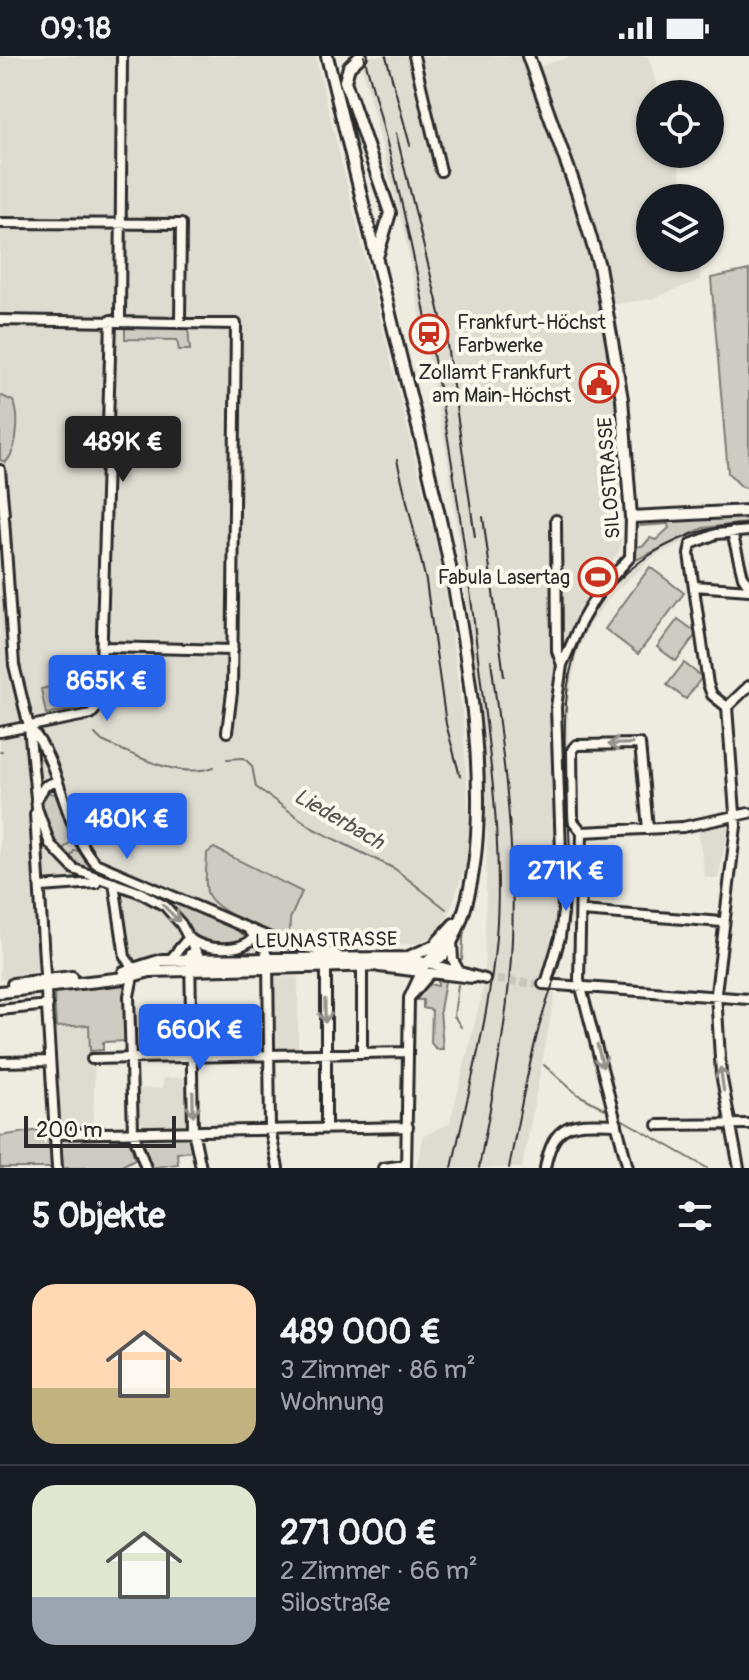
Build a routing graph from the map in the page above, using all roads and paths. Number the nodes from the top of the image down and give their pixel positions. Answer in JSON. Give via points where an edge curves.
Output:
{"nodes":[{"id":1,"x":122,"y":56,"type":"edge"},
{"id":2,"x":327,"y":56,"type":"edge"},
{"id":3,"x":414,"y":56,"type":"edge"},
{"id":4,"x":528,"y":56,"type":"edge"},
{"id":5,"x":356,"y":57,"type":"edge"},
{"id":6,"x":441,"y":171,"type":"dead end"},
{"id":7,"x":367,"y":218,"type":"junction"},
{"id":8,"x":0,"y":223,"type":"edge"},
{"id":9,"x":121,"y":224,"type":"junction"},
{"id":10,"x":389,"y":224,"type":"junction"},
{"id":11,"x":377,"y":259,"type":"junction"},
{"id":12,"x":0,"y":320,"type":"edge"},
{"id":13,"x":116,"y":320,"type":"junction"},
{"id":14,"x":180,"y":323,"type":"junction"},
{"id":15,"x":0,"y":470,"type":"edge"},
{"id":16,"x":749,"y":511,"type":"edge"},
{"id":17,"x":631,"y":517,"type":"junction"},
{"id":18,"x":556,"y":520,"type":"dead end"},
{"id":19,"x":749,"y":531,"type":"edge"},
{"id":20,"x":732,"y":532,"type":"junction"},
{"id":21,"x":694,"y":586,"type":"junction"},
{"id":22,"x":749,"y":588,"type":"edge"},
{"id":23,"x":104,"y":647,"type":"junction"},
{"id":24,"x":233,"y":650,"type":"junction"},
{"id":25,"x":562,"y":665,"type":"junction"},
{"id":26,"x":749,"y":686,"type":"edge"},
{"id":27,"x":727,"y":707,"type":"junction"},
{"id":28,"x":29,"y":727,"type":"junction"},
{"id":29,"x":0,"y":732,"type":"edge"},
{"id":30,"x":227,"y":732,"type":"dead end"},
{"id":31,"x":57,"y":781,"type":"junction"},
{"id":32,"x":44,"y":787,"type":"junction"},
{"id":33,"x":63,"y":798,"type":"junction"},
{"id":34,"x":36,"y":799,"type":"junction"},
{"id":35,"x":749,"y":813,"type":"edge"},
{"id":36,"x":735,"y":816,"type":"junction"},
{"id":37,"x":648,"y":829,"type":"junction"},
{"id":38,"x":582,"y":832,"type":"junction"},
{"id":39,"x":96,"y":883,"type":"dead end"},
{"id":40,"x":114,"y":883,"type":"junction"},
{"id":41,"x":41,"y":887,"type":"junction"},
{"id":42,"x":131,"y":889,"type":"junction"},
{"id":43,"x":118,"y":899,"type":"junction"},
{"id":44,"x":463,"y":909,"type":"junction"},
{"id":45,"x":582,"y":911,"type":"junction"},
{"id":46,"x":722,"y":922,"type":"junction"},
{"id":47,"x":455,"y":923,"type":"junction"},
{"id":48,"x":252,"y":933,"type":"junction"},
{"id":49,"x":189,"y":937,"type":"junction"},
{"id":50,"x":452,"y":941,"type":"junction"},
{"id":51,"x":345,"y":956,"type":"junction"},
{"id":52,"x":406,"y":958,"type":"junction"},
{"id":53,"x":170,"y":960,"type":"junction"},
{"id":54,"x":195,"y":963,"type":"junction"},
{"id":55,"x":268,"y":965,"type":"junction"},
{"id":56,"x":429,"y":965,"type":"junction"},
{"id":57,"x":362,"y":967,"type":"junction"},
{"id":58,"x":379,"y":967,"type":"junction"},
{"id":59,"x":326,"y":968,"type":"junction"},
{"id":60,"x":398,"y":970,"type":"junction"},
{"id":61,"x":133,"y":972,"type":"junction"},
{"id":62,"x":461,"y":973,"type":"junction"},
{"id":63,"x":473,"y":978,"type":"junction"},
{"id":64,"x":485,"y":979,"type":"tunnel mouth"},
{"id":65,"x":46,"y":983,"type":"junction"},
{"id":66,"x":0,"y":986,"type":"edge"},
{"id":67,"x":412,"y":988,"type":"junction"},
{"id":68,"x":583,"y":990,"type":"junction"},
{"id":69,"x":0,"y":992,"type":"edge"},
{"id":70,"x":409,"y":998,"type":"junction"},
{"id":71,"x":717,"y":999,"type":"junction"},
{"id":72,"x":749,"y":999,"type":"edge"},
{"id":73,"x":48,"y":1005,"type":"junction"},
{"id":74,"x":0,"y":1010,"type":"edge"},
{"id":75,"x":362,"y":1052,"type":"junction"},
{"id":76,"x":407,"y":1052,"type":"junction"},
{"id":77,"x":269,"y":1054,"type":"junction"},
{"id":78,"x":325,"y":1054,"type":"junction"},
{"id":79,"x":192,"y":1057,"type":"junction"},
{"id":80,"x":130,"y":1058,"type":"junction"},
{"id":81,"x":92,"y":1059,"type":"dead end"},
{"id":82,"x":50,"y":1061,"type":"junction"},
{"id":83,"x":0,"y":1062,"type":"edge"},
{"id":84,"x":617,"y":1124,"type":"junction"},
{"id":85,"x":730,"y":1124,"type":"junction"},
{"id":86,"x":749,"y":1124,"type":"edge"},
{"id":87,"x":658,"y":1125,"type":"dead end"},
{"id":88,"x":408,"y":1127,"type":"junction"},
{"id":89,"x":326,"y":1128,"type":"junction"},
{"id":90,"x":270,"y":1129,"type":"junction"},
{"id":91,"x":193,"y":1130,"type":"junction"},
{"id":92,"x":133,"y":1132,"type":"junction"},
{"id":93,"x":54,"y":1134,"type":"junction"},
{"id":94,"x":406,"y":1167,"type":"edge"},
{"id":95,"x":57,"y":1168,"type":"edge"},
{"id":96,"x":146,"y":1168,"type":"edge"},
{"id":97,"x":201,"y":1168,"type":"edge"},
{"id":98,"x":278,"y":1168,"type":"edge"},
{"id":99,"x":383,"y":1168,"type":"edge"},
{"id":100,"x":545,"y":1168,"type":"edge"},
{"id":101,"x":628,"y":1168,"type":"edge"},
{"id":102,"x":739,"y":1168,"type":"edge"}],
"edges":[{"from":1,"to":9,"type":"street"},
{"from":2,"to":7,"type":"main road"},
{"from":3,"to":6,"type":"street"},
{"from":4,"to":17,"type":"main road","name":"SILOSTRASSE","via":[[599,266],[622,399]]},
{"from":5,"to":10,"type":"main road","via":[[346,72],[346,85],[386,200]]},
{"from":7,"to":10,"type":"main road","via":[[377,227]]},
{"from":7,"to":11,"type":"main road"},
{"from":8,"to":9,"type":"street"},
{"from":9,"to":13,"type":"street"},
{"from":9,"to":14,"type":"street","via":[[181,224]]},
{"from":10,"to":11,"type":"main road"},
{"from":11,"to":44,"type":"main road","via":[[457,605],[476,777],[476,857]]},
{"from":12,"to":13,"type":"street"},
{"from":13,"to":14,"type":"street"},
{"from":13,"to":23,"type":"street"},
{"from":14,"to":24,"type":"street","via":[[236,324]]},
{"from":15,"to":28,"type":"street","via":[[14,665]]},
{"from":16,"to":17,"type":"main road"},
{"from":17,"to":25,"type":"street","name":"SILOSTRASSE","via":[[630,557],[588,608]]},
{"from":18,"to":25,"type":"street","via":[[557,651]]},
{"from":19,"to":20,"type":"street"},
{"from":20,"to":21,"type":"street","via":[[691,544]]},
{"from":20,"to":22,"type":"street"},
{"from":21,"to":22,"type":"street"},
{"from":21,"to":27,"type":"street","via":[[708,684]]},
{"from":23,"to":24,"type":"street"},
{"from":23,"to":28,"type":"street","via":[[102,695],[95,712]]},
{"from":24,"to":30,"type":"street"},
{"from":25,"to":68,"type":"street","name":"SILOSTRASSE","via":[[556,707],[563,911],[543,984]]},
{"from":26,"to":27,"type":"street"},
{"from":27,"to":36,"type":"street"},
{"from":28,"to":29,"type":"street"},
{"from":28,"to":31,"type":"street"},
{"from":28,"to":34,"type":"street"},
{"from":31,"to":32,"type":"street"},
{"from":31,"to":33,"type":"street"},
{"from":32,"to":33,"type":"street"},
{"from":32,"to":34,"type":"street"},
{"from":33,"to":48,"type":"street","via":[[79,839],[101,867]]},
{"from":34,"to":40,"type":"street","via":[[57,855],[74,869]]},
{"from":34,"to":41,"type":"street"},
{"from":35,"to":36,"type":"street"},
{"from":36,"to":37,"type":"street"},
{"from":36,"to":46,"type":"street"},
{"from":37,"to":38,"type":"street"},
{"from":37,"to":38,"type":"street","one_way":true,"via":[[643,748],[576,745],[573,821]]},
{"from":38,"to":45,"type":"street"},
{"from":39,"to":41,"type":"street"},
{"from":40,"to":42,"type":"street"},
{"from":40,"to":43,"type":"street"},
{"from":41,"to":65,"type":"street"},
{"from":42,"to":43,"type":"street"},
{"from":42,"to":49,"type":"street","one_way":true,"via":[[165,906]]},
{"from":43,"to":61,"type":"street","via":[[126,961]]},
{"from":44,"to":47,"type":"main road","name":"LEUNASTRASSE"},
{"from":44,"to":50,"type":"main road"},
{"from":45,"to":46,"type":"street"},
{"from":45,"to":68,"type":"street"},
{"from":46,"to":71,"type":"street"},
{"from":47,"to":52,"type":"main road","name":"LEUNASTRASSE","via":[[434,946]]},
{"from":47,"to":56,"type":"street"},
{"from":48,"to":49,"type":"street","via":[[244,946],[206,947]]},
{"from":48,"to":51,"type":"street"},
{"from":48,"to":55,"type":"street","via":[[264,946]]},
{"from":49,"to":53,"type":"street"},
{"from":49,"to":54,"type":"street"},
{"from":50,"to":56,"type":"main road"},
{"from":50,"to":62,"type":"street"},
{"from":51,"to":52,"type":"main road","name":"LEUNASTRASSE"},
{"from":51,"to":55,"type":"main road","name":"LEUNASTRASSE"},
{"from":52,"to":56,"type":"street"},
{"from":53,"to":54,"type":"main road","name":"LEUNASTRASSE"},
{"from":53,"to":61,"type":"main road","name":"LEUNASTRASSE"},
{"from":54,"to":55,"type":"main road","name":"LEUNASTRASSE"},
{"from":54,"to":61,"type":"main road","name":"LEUNASTRASSE"},
{"from":54,"to":79,"type":"street"},
{"from":55,"to":59,"type":"main road","name":"LEUNASTRASSE"},
{"from":55,"to":77,"type":"street"},
{"from":56,"to":58,"type":"main road","name":"LEUNASTRASSE"},
{"from":56,"to":60,"type":"street","name":"LEUNASTRASSE"},
{"from":56,"to":62,"type":"street"},
{"from":56,"to":63,"type":"street","name":"LEUNASTRASSE"},
{"from":56,"to":67,"type":"street"},
{"from":56,"to":70,"type":"street"},
{"from":57,"to":58,"type":"main road","name":"LEUNASTRASSE"},
{"from":57,"to":59,"type":"main road","name":"LEUNASTRASSE"},
{"from":57,"to":75,"type":"street"},
{"from":58,"to":60,"type":"street","name":"LEUNASTRASSE"},
{"from":59,"to":78,"type":"street","one_way":true},
{"from":60,"to":67,"type":"street"},
{"from":61,"to":65,"type":"main road","name":"LEUNASTRASSE"},
{"from":61,"to":80,"type":"street"},
{"from":62,"to":63,"type":"street"},
{"from":63,"to":64,"type":"street","name":"LEUNASTRASSE"},
{"from":65,"to":66,"type":"main road"},
{"from":65,"to":69,"type":"main road"},
{"from":65,"to":73,"type":"street"},
{"from":67,"to":70,"type":"street"},
{"from":68,"to":71,"type":"street"},
{"from":68,"to":84,"type":"street","one_way":true},
{"from":70,"to":76,"type":"street"},
{"from":71,"to":72,"type":"street"},
{"from":85,"to":71,"type":"street","one_way":true},
{"from":73,"to":74,"type":"street"},
{"from":73,"to":82,"type":"street"},
{"from":75,"to":76,"type":"street"},
{"from":75,"to":78,"type":"street"},
{"from":76,"to":88,"type":"street"},
{"from":77,"to":78,"type":"street"},
{"from":77,"to":79,"type":"street"},
{"from":77,"to":90,"type":"street"},
{"from":78,"to":89,"type":"street"},
{"from":79,"to":80,"type":"street"},
{"from":79,"to":91,"type":"street","one_way":true},
{"from":80,"to":81,"type":"street"},
{"from":80,"to":92,"type":"street"},
{"from":82,"to":83,"type":"street"},
{"from":82,"to":93,"type":"street"},
{"from":84,"to":100,"type":"street","via":[[567,1127],[554,1138]]},
{"from":84,"to":101,"type":"street"},
{"from":85,"to":86,"type":"street"},
{"from":85,"to":87,"type":"street"},
{"from":85,"to":102,"type":"street"},
{"from":88,"to":89,"type":"street"},
{"from":88,"to":94,"type":"street"},
{"from":89,"to":90,"type":"street"},
{"from":90,"to":91,"type":"street"},
{"from":90,"to":98,"type":"street"},
{"from":91,"to":92,"type":"street"},
{"from":91,"to":97,"type":"street"},
{"from":92,"to":93,"type":"street"},
{"from":92,"to":96,"type":"street"},
{"from":93,"to":95,"type":"street"},
{"from":94,"to":99,"type":"street"}]}
